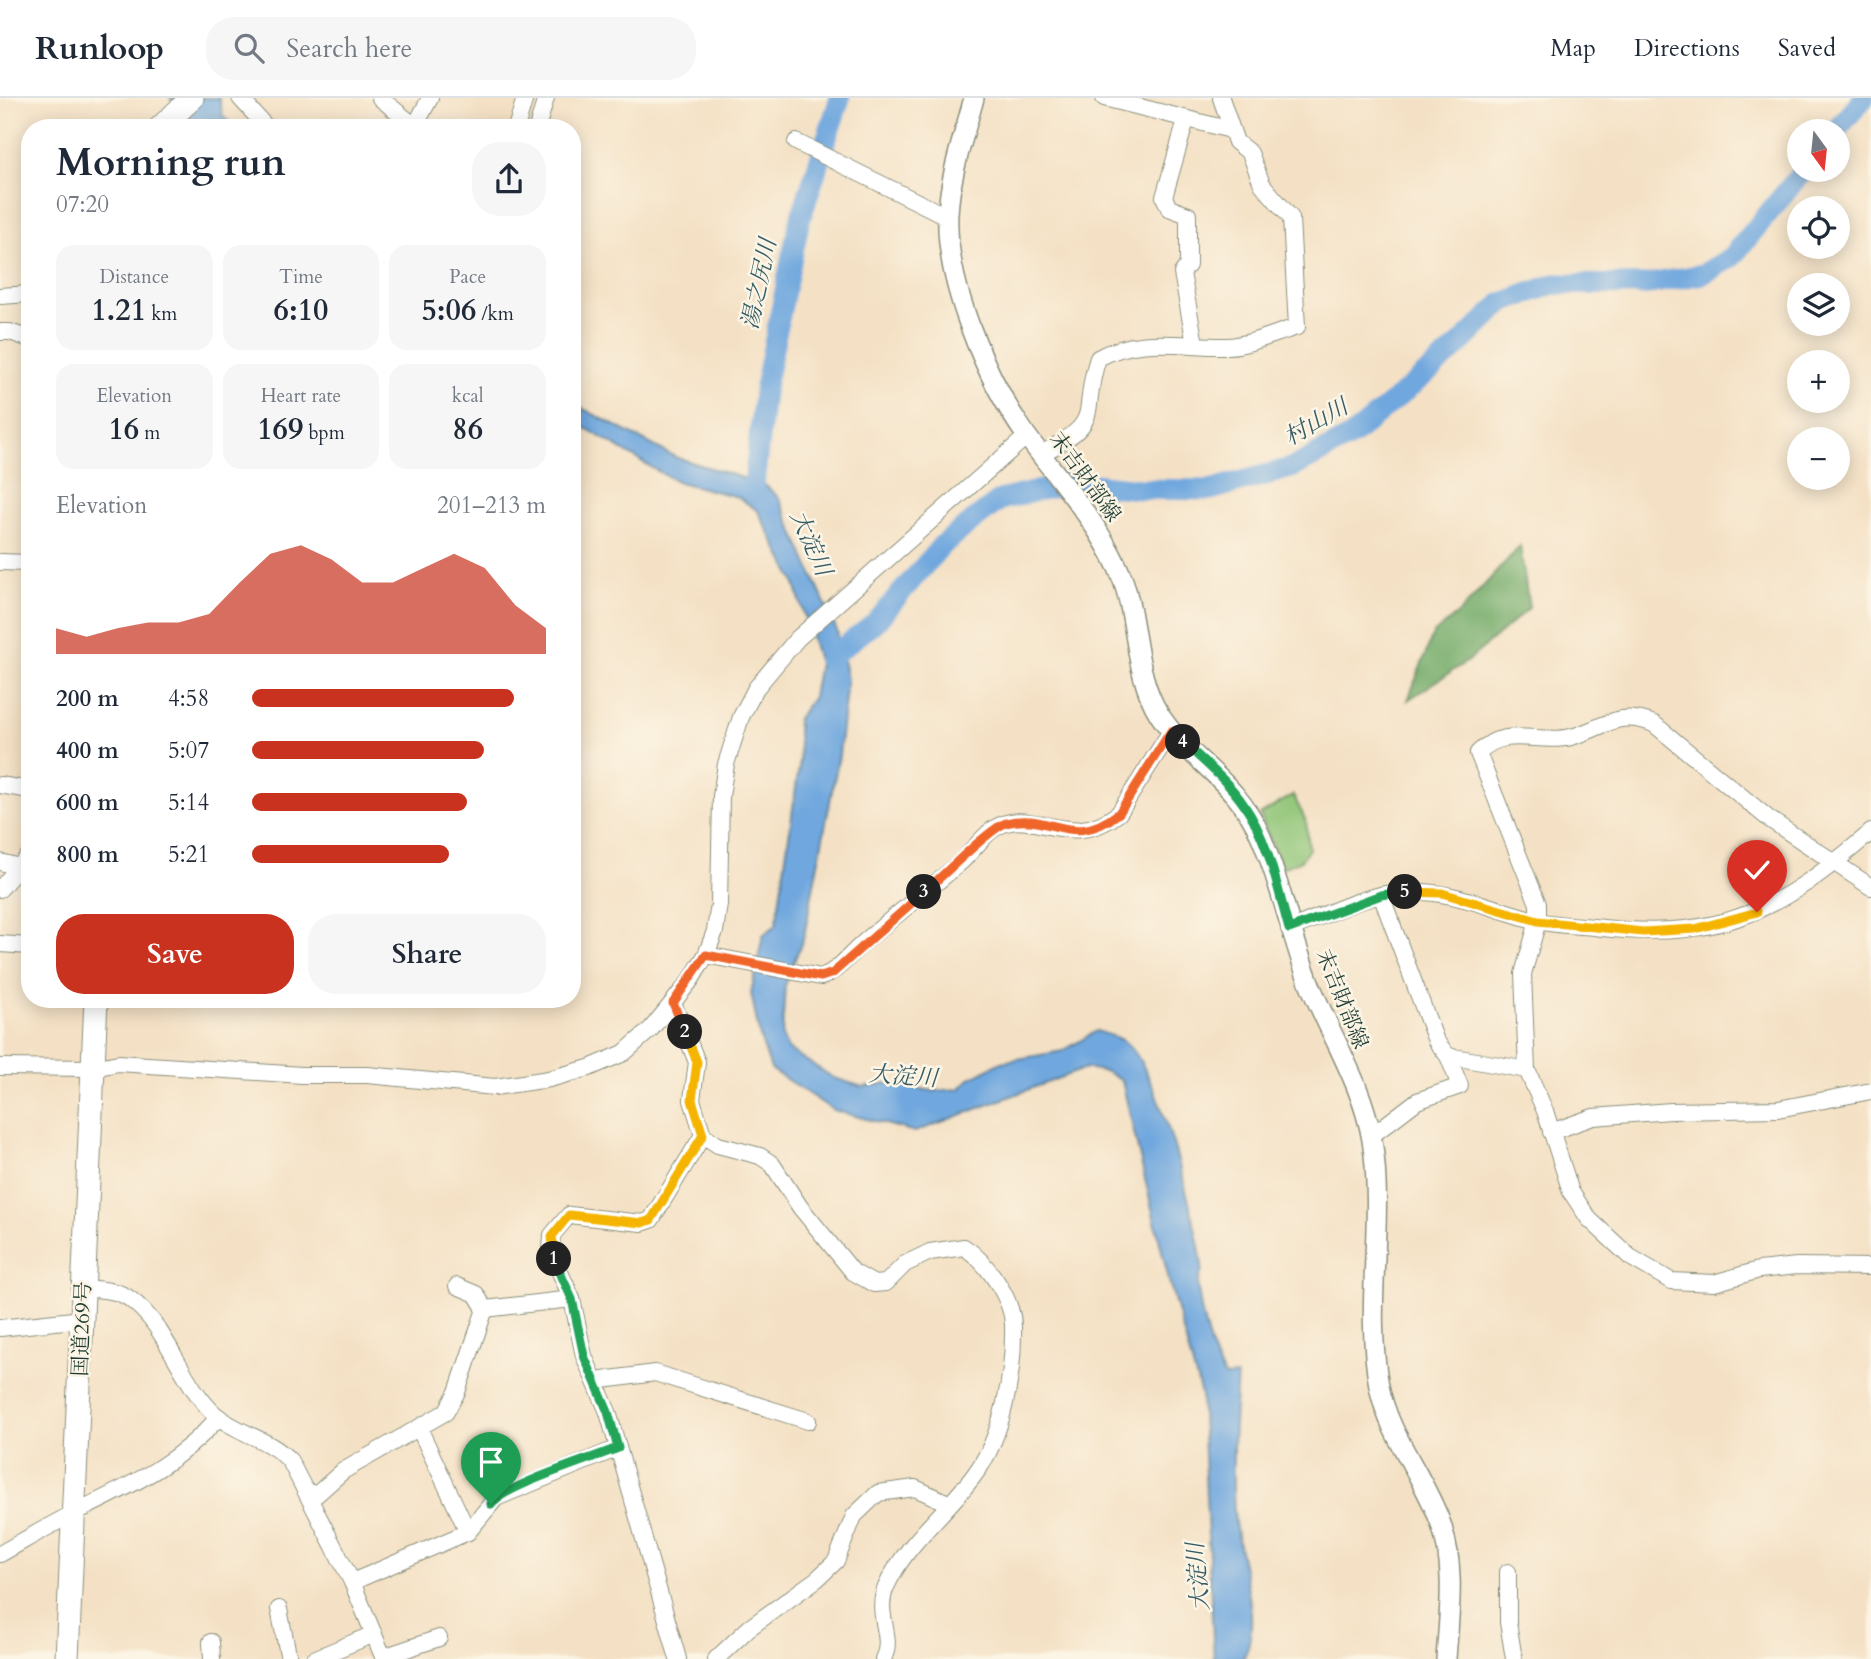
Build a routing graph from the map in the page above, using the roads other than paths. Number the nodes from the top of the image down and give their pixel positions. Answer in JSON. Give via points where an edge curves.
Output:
{"nodes":[{"id":1,"x":192,"y":98,"type":"edge"},
{"id":2,"x":240,"y":98,"type":"edge"},
{"id":3,"x":380,"y":98,"type":"edge"},
{"id":4,"x":430,"y":98,"type":"edge"},
{"id":5,"x":525,"y":98,"type":"edge"},
{"id":6,"x":546,"y":98,"type":"edge"},
{"id":7,"x":974,"y":98,"type":"edge"},
{"id":8,"x":1104,"y":98,"type":"edge"},
{"id":9,"x":1221,"y":98,"type":"edge"},
{"id":10,"x":172,"y":119,"type":"edge"},
{"id":11,"x":259,"y":119,"type":"edge"},
{"id":12,"x":405,"y":119,"type":"edge"},
{"id":13,"x":419,"y":119,"type":"edge"},
{"id":14,"x":519,"y":119,"type":"edge"},
{"id":15,"x":540,"y":119,"type":"edge"},
{"id":16,"x":1186,"y":120,"type":"junction"},
{"id":17,"x":1231,"y":130,"type":"junction"},
{"id":18,"x":796,"y":142,"type":"dead end"},
{"id":19,"x":948,"y":217,"type":"junction"},
{"id":20,"x":21,"y":294,"type":"edge"},
{"id":21,"x":0,"y":296,"type":"edge"},
{"id":22,"x":0,"y":332,"type":"edge"},
{"id":23,"x":21,"y":336,"type":"edge"},
{"id":24,"x":1195,"y":344,"type":"junction"},
{"id":25,"x":1027,"y":436,"type":"junction"},
{"id":26,"x":1041,"y":454,"type":"junction"},
{"id":27,"x":0,"y":562,"type":"edge"},
{"id":28,"x":21,"y":563,"type":"edge"},
{"id":29,"x":1171,"y":731,"type":"junction"},
{"id":30,"x":0,"y":785,"type":"edge"},
{"id":31,"x":21,"y":788,"type":"edge"},
{"id":32,"x":1871,"y":832,"type":"edge"},
{"id":33,"x":0,"y":862,"type":"edge"},
{"id":34,"x":1837,"y":862,"type":"junction"},
{"id":35,"x":21,"y":864,"type":"edge"},
{"id":36,"x":19,"y":867,"type":"junction"},
{"id":37,"x":1871,"y":887,"type":"edge"},
{"id":38,"x":0,"y":889,"type":"edge"},
{"id":39,"x":1381,"y":895,"type":"junction"},
{"id":40,"x":1538,"y":921,"type":"junction"},
{"id":41,"x":1289,"y":929,"type":"junction"},
{"id":42,"x":0,"y":944,"type":"edge"},
{"id":43,"x":21,"y":945,"type":"edge"},
{"id":44,"x":706,"y":955,"type":"junction"},
{"id":45,"x":673,"y":1003,"type":"junction"},
{"id":46,"x":96,"y":1008,"type":"edge"},
{"id":47,"x":1448,"y":1056,"type":"junction"},
{"id":48,"x":0,"y":1067,"type":"edge"},
{"id":49,"x":94,"y":1068,"type":"junction"},
{"id":50,"x":1527,"y":1070,"type":"junction"},
{"id":51,"x":1871,"y":1091,"type":"edge"},
{"id":52,"x":1551,"y":1132,"type":"junction"},
{"id":53,"x":703,"y":1135,"type":"junction"},
{"id":54,"x":1371,"y":1136,"type":"junction"},
{"id":55,"x":1871,"y":1267,"type":"edge"},
{"id":56,"x":457,"y":1286,"type":"dead end"},
{"id":57,"x":83,"y":1288,"type":"junction"},
{"id":58,"x":572,"y":1299,"type":"junction"},
{"id":59,"x":485,"y":1309,"type":"junction"},
{"id":60,"x":82,"y":1319,"type":"junction"},
{"id":61,"x":0,"y":1328,"type":"edge"},
{"id":62,"x":594,"y":1381,"type":"junction"},
{"id":63,"x":219,"y":1417,"type":"junction"},
{"id":64,"x":808,"y":1421,"type":"dead end"},
{"id":65,"x":419,"y":1428,"type":"junction"},
{"id":66,"x":618,"y":1448,"type":"junction"},
{"id":67,"x":307,"y":1491,"type":"junction"},
{"id":68,"x":948,"y":1503,"type":"junction"},
{"id":69,"x":75,"y":1513,"type":"junction"},
{"id":70,"x":468,"y":1532,"type":"junction"},
{"id":71,"x":0,"y":1553,"type":"edge"},
{"id":72,"x":1508,"y":1572,"type":"dead end"},
{"id":73,"x":352,"y":1583,"type":"junction"},
{"id":74,"x":279,"y":1609,"type":"dead end"},
{"id":75,"x":374,"y":1634,"type":"junction"},
{"id":76,"x":439,"y":1639,"type":"dead end"},
{"id":77,"x":384,"y":1658,"type":"edge"},
{"id":78,"x":67,"y":1659,"type":"edge"},
{"id":79,"x":289,"y":1659,"type":"edge"},
{"id":80,"x":314,"y":1659,"type":"edge"},
{"id":81,"x":678,"y":1659,"type":"edge"},
{"id":82,"x":716,"y":1659,"type":"edge"},
{"id":83,"x":883,"y":1659,"type":"edge"},
{"id":84,"x":1446,"y":1659,"type":"edge"},
{"id":85,"x":1514,"y":1659,"type":"edge"}],
"edges":[{"from":1,"to":10,"type":"highway"},
{"from":2,"to":11,"type":"street"},
{"from":3,"to":12,"type":"street"},
{"from":4,"to":13,"type":"street"},
{"from":5,"to":14,"type":"street"},
{"from":6,"to":15,"type":"street"},
{"from":7,"to":19,"type":"main road","name":"末吉財部線","via":[[954,172]]},
{"from":8,"to":16,"type":"street"},
{"from":9,"to":17,"type":"street"},
{"from":16,"to":17,"type":"street"},
{"from":16,"to":24,"type":"street","via":[[1164,197],[1169,208],[1188,215],[1188,265],[1182,273]]},
{"from":17,"to":24,"type":"street","via":[[1236,142],[1250,153],[1262,184],[1291,218],[1297,327],[1231,346]]},
{"from":18,"to":19,"type":"street"},
{"from":19,"to":25,"type":"main road","name":"末吉財部線","via":[[956,275],[980,347],[995,383]]},
{"from":20,"to":21,"type":"street"},
{"from":22,"to":23,"type":"street"},
{"from":24,"to":26,"type":"street","via":[[1137,345],[1113,349],[1098,358],[1088,417],[1081,429]]},
{"from":25,"to":26,"type":"main road","name":"末吉財部線"},
{"from":25,"to":44,"type":"street","via":[[771,667],[741,717],[726,764],[719,904]]},
{"from":26,"to":29,"type":"main road","name":"末吉財部線","via":[[1104,539],[1123,578],[1151,699]]},
{"from":27,"to":28,"type":"street"},
{"from":29,"to":41,"type":"main road","name":"末吉財部線","via":[[1245,806],[1269,858]]},
{"from":29,"to":44,"type":"street","via":[[1119,813],[1106,823],[1070,831],[1017,821],[991,830],[833,973],[821,977]]},
{"from":30,"to":31,"type":"street"},
{"from":32,"to":34,"type":"street"},
{"from":33,"to":36,"type":"street"},
{"from":34,"to":37,"type":"street"},
{"from":34,"to":40,"type":"street","via":[[1757,912],[1695,929],[1643,932]]},
{"from":34,"to":40,"type":"street","via":[[1818,855],[1769,819],[1645,720],[1615,719],[1563,738],[1508,736],[1486,744],[1478,753],[1538,904]]},
{"from":35,"to":36,"type":"street"},
{"from":36,"to":38,"type":"street"},
{"from":39,"to":40,"type":"street","via":[[1442,893]]},
{"from":39,"to":41,"type":"street"},
{"from":39,"to":47,"type":"street","via":[[1436,1041]]},
{"from":40,"to":50,"type":"street","via":[[1523,974]]},
{"from":41,"to":54,"type":"main road","name":"末吉財部線"},
{"from":42,"to":43,"type":"street"},
{"from":44,"to":45,"type":"street"},
{"from":45,"to":49,"type":"street","via":[[624,1053],[607,1062],[549,1079],[495,1087],[367,1075],[118,1063]]},
{"from":45,"to":53,"type":"street","via":[[697,1062],[692,1100]]},
{"from":46,"to":49,"type":"highway","name":"国道269号"},
{"from":47,"to":50,"type":"street"},
{"from":47,"to":54,"type":"street","via":[[1460,1086],[1417,1101]]},
{"from":48,"to":49,"type":"street"},
{"from":49,"to":57,"type":"highway","name":"国道269号"},
{"from":50,"to":52,"type":"street"},
{"from":51,"to":52,"type":"street","via":[[1778,1109],[1593,1117]]},
{"from":52,"to":55,"type":"street","via":[[1571,1192],[1589,1219],[1630,1257],[1671,1281],[1714,1283],[1759,1270],[1797,1266]]},
{"from":53,"to":58,"type":"street","via":[[651,1220],[642,1223],[569,1215],[560,1224],[552,1236],[551,1252]]},
{"from":53,"to":68,"type":"street","via":[[772,1164],[853,1272],[874,1284],[886,1283],[905,1264],[930,1252],[964,1247],[981,1258],[998,1283],[1013,1324],[1000,1428],[975,1474]]},
{"from":54,"to":84,"type":"main road","name":"末吉財部線","via":[[1376,1369],[1386,1413],[1436,1511],[1448,1548],[1451,1590]]},
{"from":56,"to":59,"type":"street","via":[[476,1294]]},
{"from":57,"to":60,"type":"highway","name":"国道269号"},
{"from":57,"to":63,"type":"street","via":[[130,1299],[152,1324],[201,1401]]},
{"from":58,"to":59,"type":"street"},
{"from":58,"to":62,"type":"street"},
{"from":59,"to":65,"type":"street","via":[[446,1412]]},
{"from":60,"to":61,"type":"street"},
{"from":60,"to":69,"type":"highway","name":"国道269号"},
{"from":62,"to":64,"type":"street","via":[[655,1373]]},
{"from":62,"to":66,"type":"street"},
{"from":63,"to":67,"type":"street","via":[[279,1449]]},
{"from":63,"to":69,"type":"street","via":[[195,1445],[133,1486]]},
{"from":65,"to":67,"type":"street","via":[[343,1471],[316,1495]]},
{"from":65,"to":70,"type":"street"},
{"from":66,"to":70,"type":"street","via":[[496,1498]]},
{"from":66,"to":81,"type":"street"},
{"from":67,"to":73,"type":"street"},
{"from":68,"to":82,"type":"street","via":[[915,1488],[878,1493],[854,1516],[836,1562]]},
{"from":68,"to":83,"type":"street","via":[[909,1547],[886,1587],[880,1607],[888,1645]]},
{"from":69,"to":71,"type":"street"},
{"from":69,"to":78,"type":"highway","name":"国道269号"},
{"from":70,"to":73,"type":"street"},
{"from":72,"to":85,"type":"street"},
{"from":73,"to":75,"type":"street"},
{"from":74,"to":79,"type":"street"},
{"from":75,"to":77,"type":"street"},
{"from":75,"to":80,"type":"street"},
{"from":76,"to":77,"type":"street"}]}
